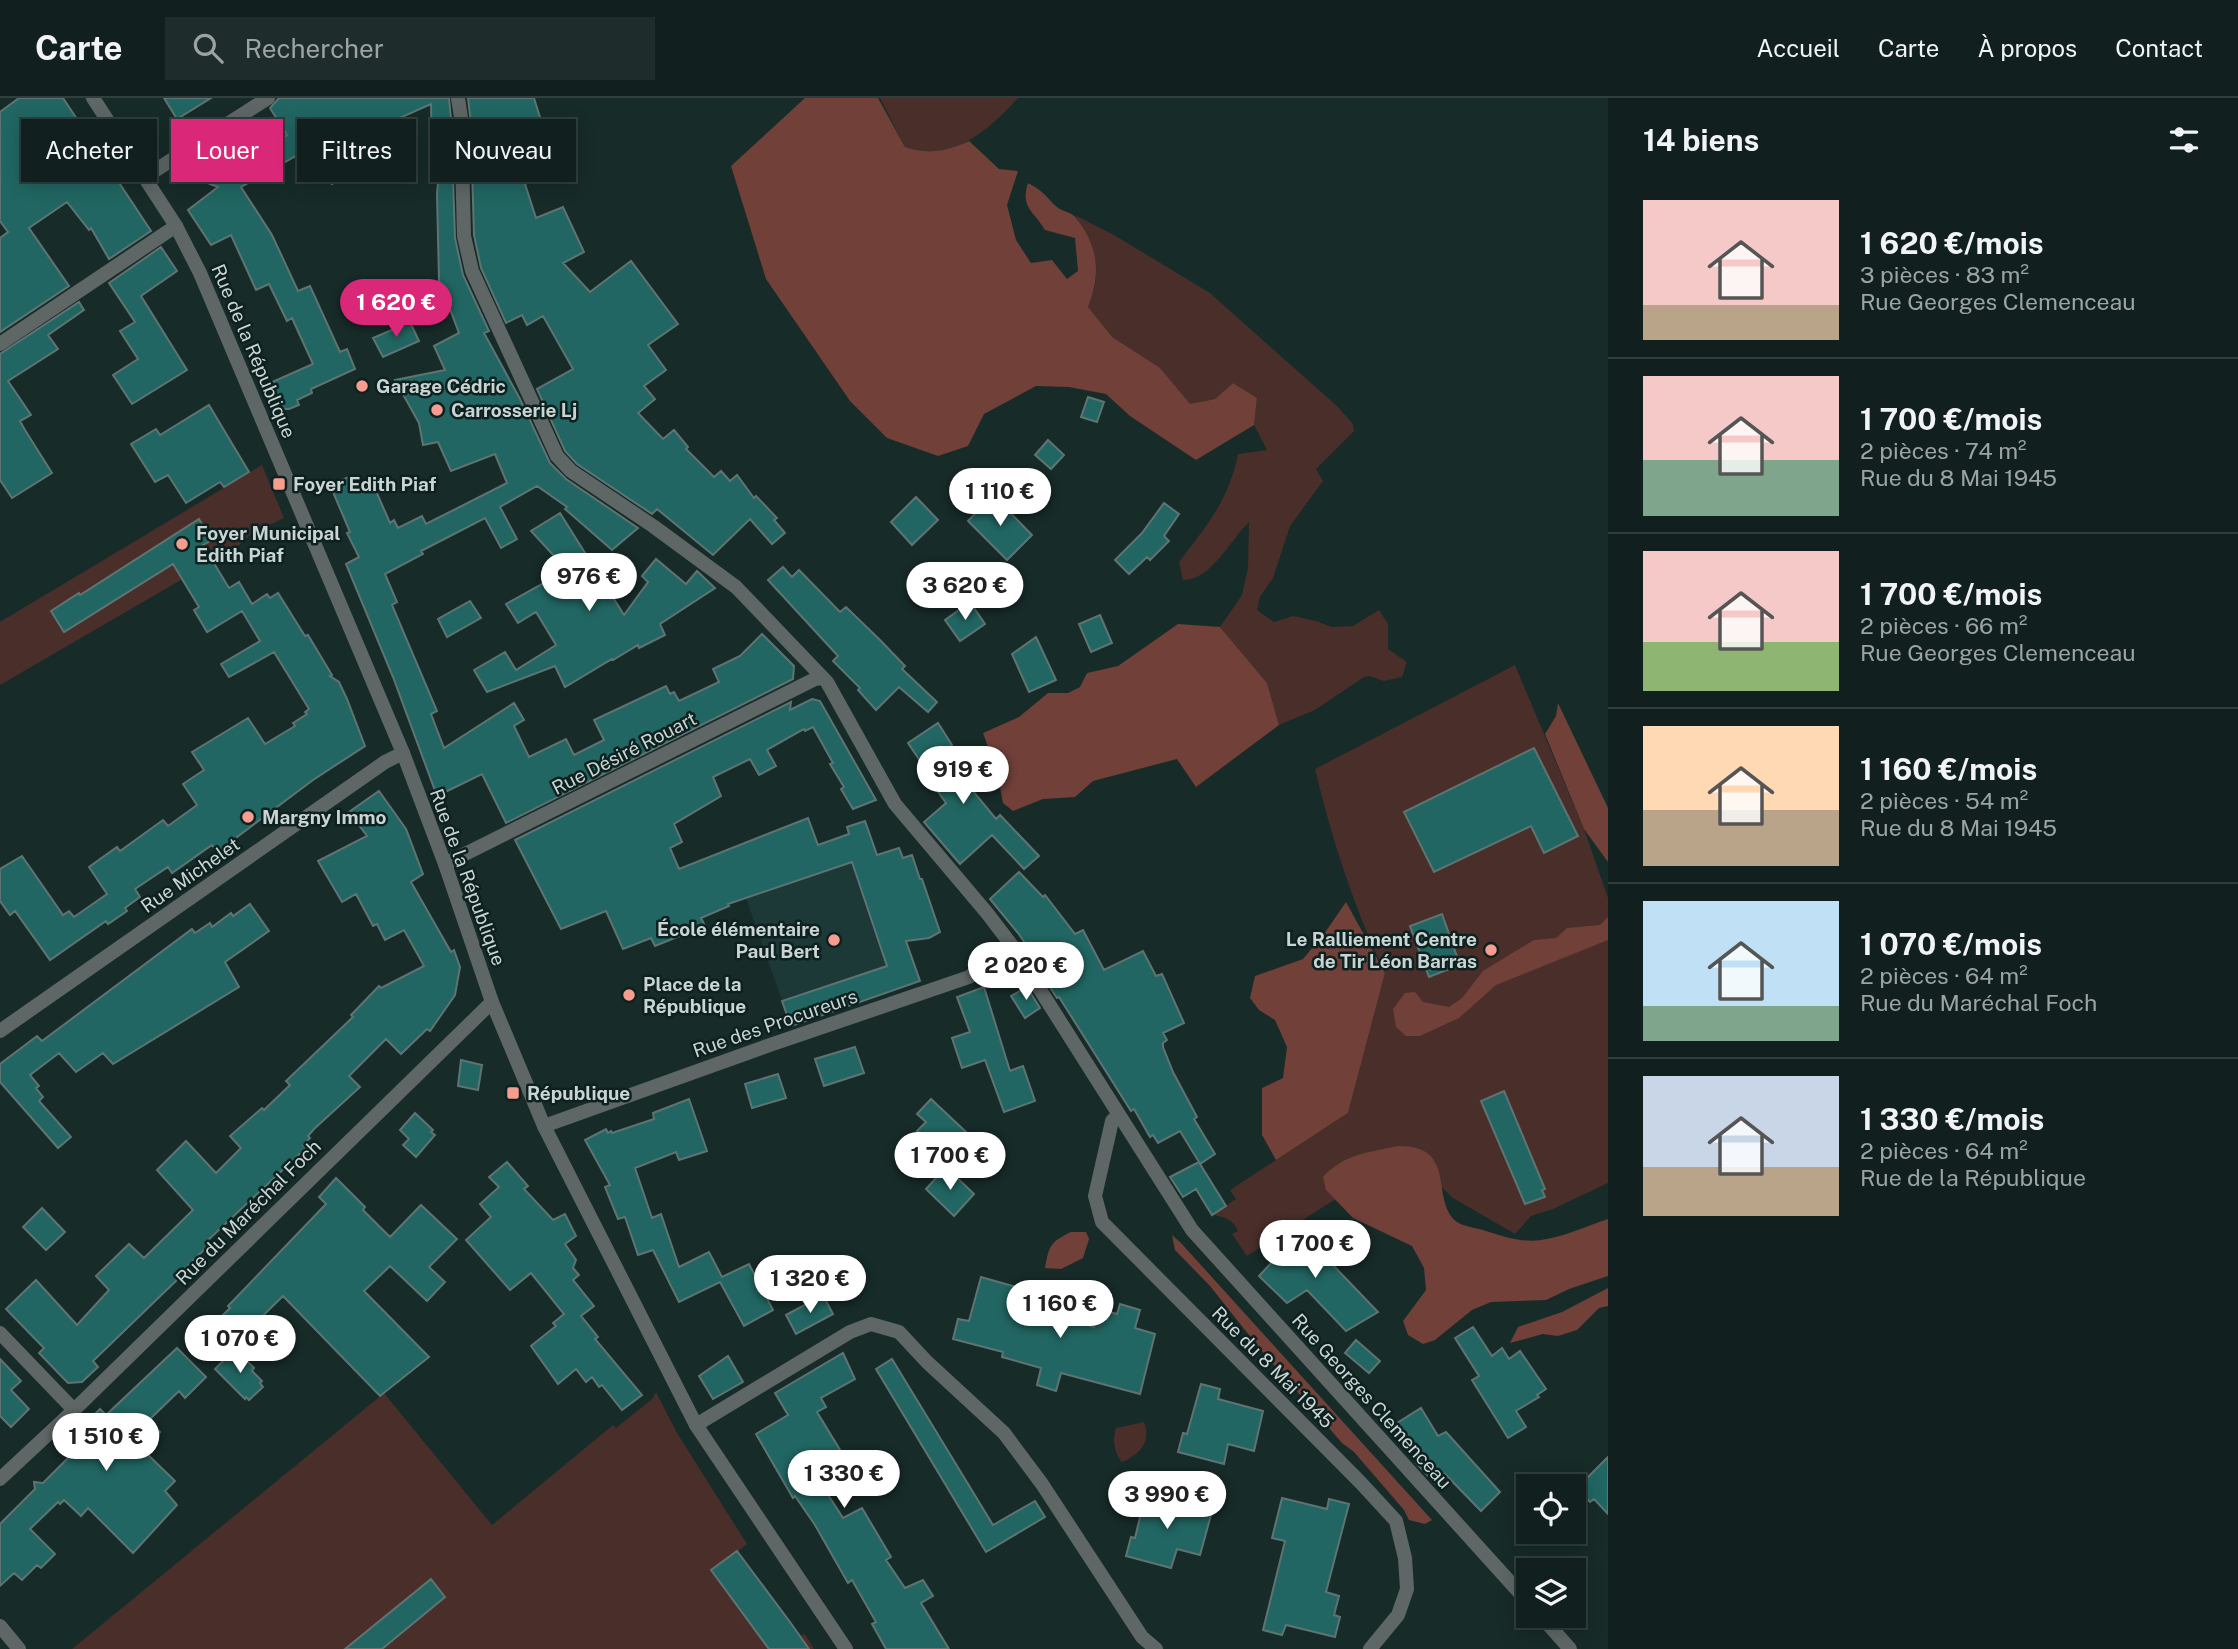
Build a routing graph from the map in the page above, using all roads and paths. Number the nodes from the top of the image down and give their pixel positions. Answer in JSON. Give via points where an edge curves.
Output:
{"nodes":[{"id":1,"x":93,"y":98,"type":"edge"},
{"id":2,"x":268,"y":98,"type":"edge"},
{"id":3,"x":458,"y":98,"type":"edge"},
{"id":4,"x":107,"y":119,"type":"edge"},
{"id":5,"x":157,"y":169,"type":"edge"},
{"id":6,"x":148,"y":182,"type":"edge"},
{"id":7,"x":176,"y":226,"type":"junction"},
{"id":8,"x":0,"y":344,"type":"edge"},
{"id":9,"x":821,"y":678,"type":"junction"},
{"id":10,"x":403,"y":753,"type":"junction"},
{"id":11,"x":444,"y":864,"type":"junction"},
{"id":12,"x":1013,"y":947,"type":"junction"},
{"id":13,"x":492,"y":1002,"type":"junction"},
{"id":14,"x":0,"y":1031,"type":"edge"},
{"id":15,"x":1118,"y":1115,"type":"junction"},
{"id":16,"x":544,"y":1126,"type":"junction"},
{"id":17,"x":0,"y":1333,"type":"edge"},
{"id":18,"x":74,"y":1410,"type":"junction"},
{"id":19,"x":696,"y":1425,"type":"junction"},
{"id":20,"x":0,"y":1479,"type":"edge"},
{"id":21,"x":1516,"y":1589,"type":"edge"},
{"id":22,"x":0,"y":1626,"type":"edge"},
{"id":23,"x":1551,"y":1628,"type":"edge"},
{"id":24,"x":19,"y":1649,"type":"edge"},
{"id":25,"x":846,"y":1649,"type":"edge"},
{"id":26,"x":1156,"y":1649,"type":"edge"},
{"id":27,"x":1370,"y":1649,"type":"edge"},
{"id":28,"x":1570,"y":1649,"type":"edge"}],
"edges":[{"from":1,"to":4,"type":"street","name":"Rue de la République"},
{"from":2,"to":5,"type":"street"},
{"from":3,"to":9,"type":"street","name":"Rue Georges Clemenceau","via":[[464,236],[472,271],[557,456],[571,471],[736,587]]},
{"from":6,"to":7,"type":"street","name":"Rue de la République"},
{"from":7,"to":8,"type":"street"},
{"from":7,"to":10,"type":"street","name":"Rue de la République"},
{"from":9,"to":11,"type":"street","name":"Rue Désiré Rouart"},
{"from":9,"to":12,"type":"street","name":"Rue Georges Clemenceau","via":[[895,804]]},
{"from":10,"to":11,"type":"street","name":"Rue de la République"},
{"from":10,"to":14,"type":"street","name":"Rue Michelet"},
{"from":11,"to":13,"type":"street","name":"Rue de la République"},
{"from":12,"to":15,"type":"street","name":"Rue Georges Clemenceau"},
{"from":12,"to":16,"type":"street","name":"Rue des Procureurs","via":[[969,977]]},
{"from":13,"to":16,"type":"street","name":"Rue de la République"},
{"from":13,"to":18,"type":"street","name":"Rue du Maréchal Foch"},
{"from":15,"to":21,"type":"street","name":"Rue Georges Clemenceau","via":[[1205,1246]]},
{"from":15,"to":27,"type":"street","name":"Rue du 8 Mai 1945","via":[[1112,1121],[1095,1196],[1102,1222],[1395,1521],[1405,1558],[1406,1589],[1398,1615]]},
{"from":16,"to":19,"type":"street","name":"Rue de la République"},
{"from":17,"to":18,"type":"street"},
{"from":18,"to":20,"type":"street","name":"Rue du Maréchal Foch"},
{"from":19,"to":25,"type":"street","name":"Rue de la République"},
{"from":19,"to":26,"type":"street","via":[[850,1332],[871,1325],[899,1332],[1004,1433],[1142,1637]]},
{"from":22,"to":24,"type":"street"},
{"from":23,"to":28,"type":"street"}]}
